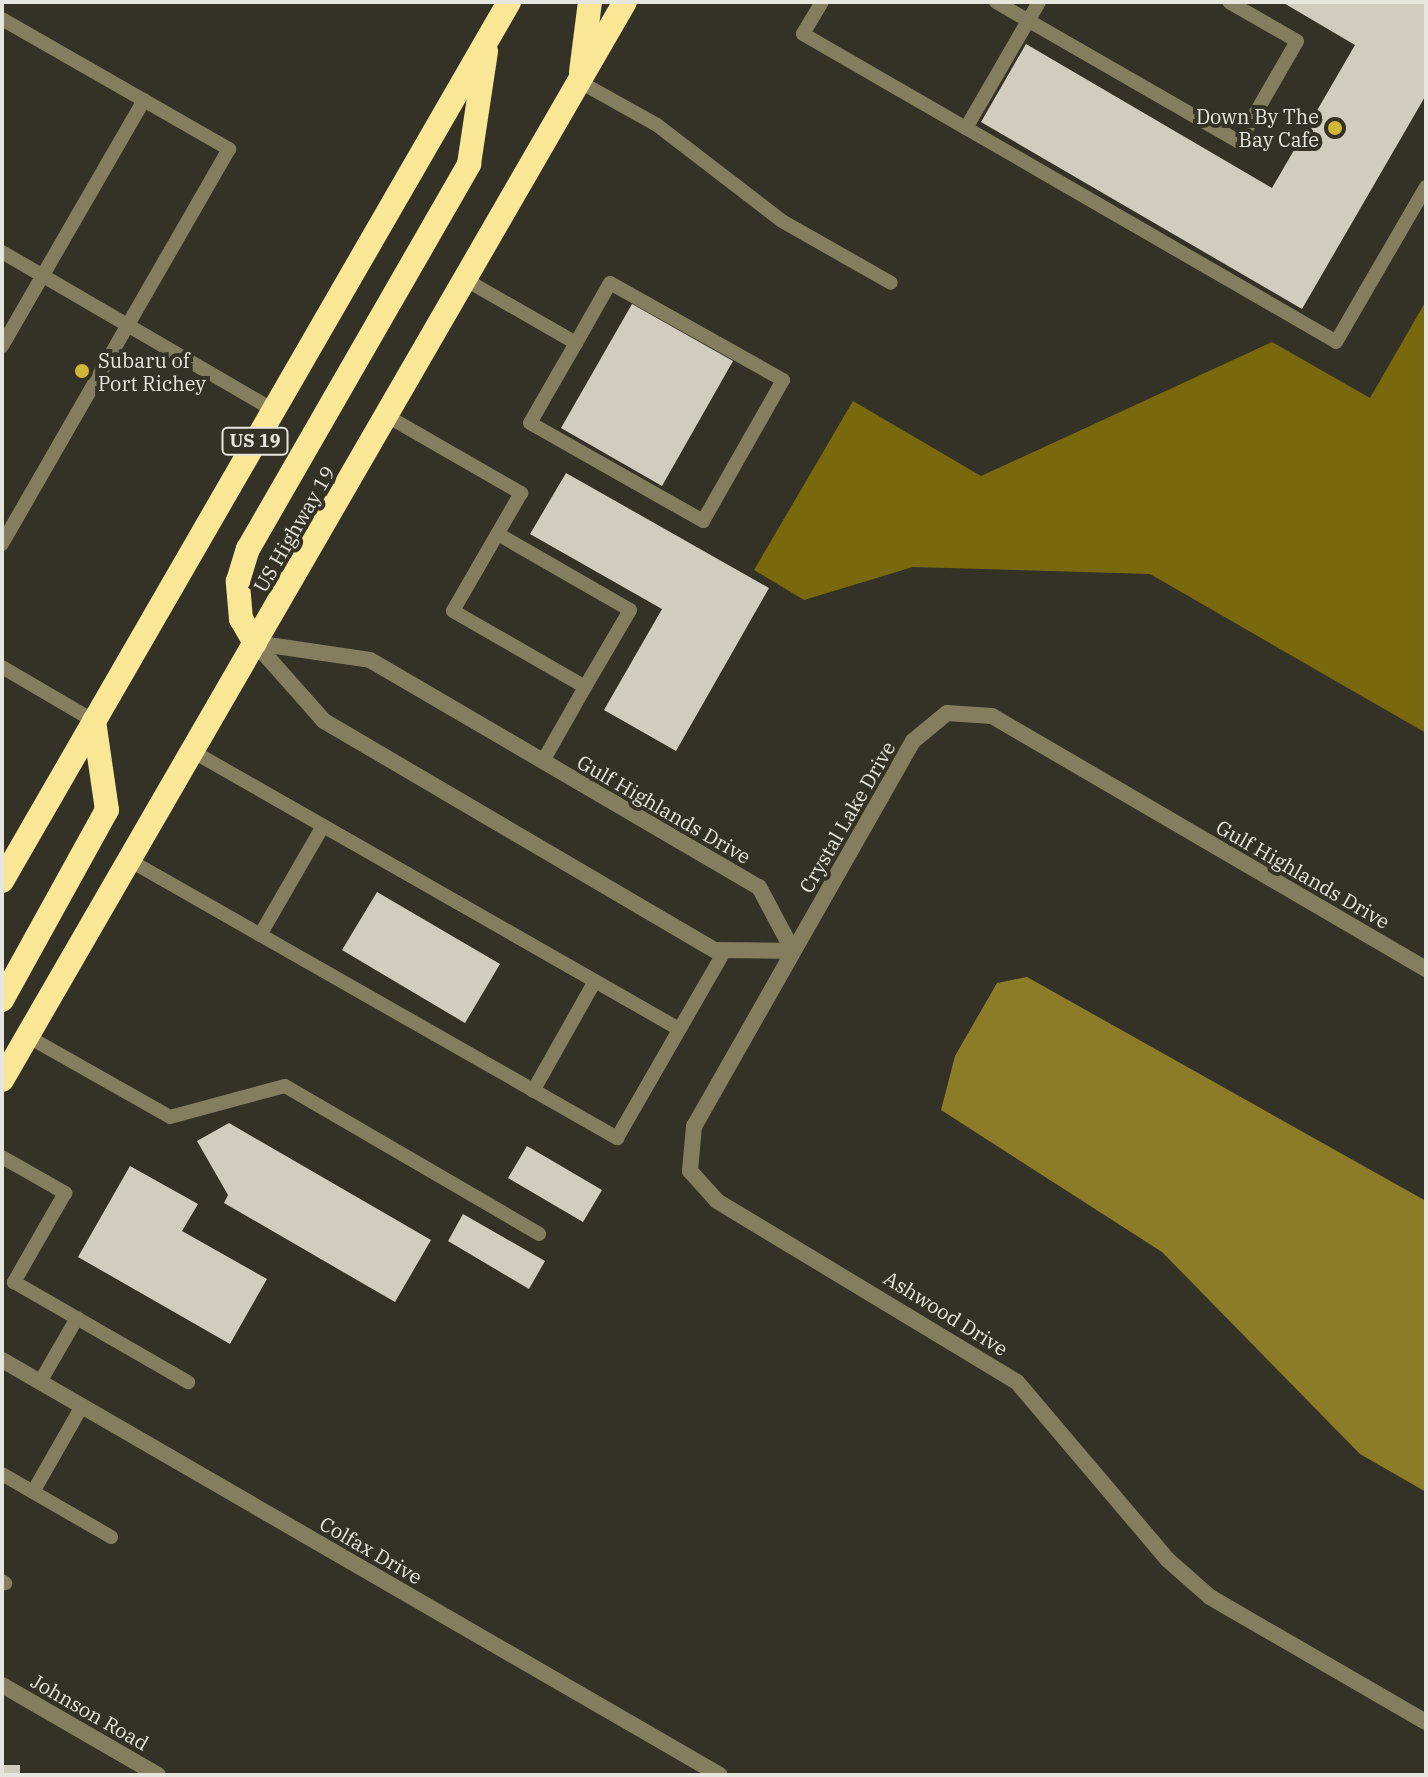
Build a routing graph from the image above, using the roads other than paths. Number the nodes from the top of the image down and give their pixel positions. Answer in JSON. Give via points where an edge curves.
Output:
{"nodes":[{"id":1,"x":509,"y":2,"type":"edge"},
{"id":2,"x":590,"y":2,"type":"edge"},
{"id":3,"x":625,"y":2,"type":"edge"},
{"id":4,"x":822,"y":2,"type":"edge"},
{"id":5,"x":996,"y":2,"type":"edge"},
{"id":6,"x":1039,"y":2,"type":"edge"},
{"id":7,"x":1229,"y":2,"type":"edge"},
{"id":8,"x":2,"y":19,"type":"edge"},
{"id":9,"x":1028,"y":20,"type":"junction"},
{"id":10,"x":488,"y":39,"type":"junction"},
{"id":11,"x":580,"y":82,"type":"junction"},
{"id":12,"x":144,"y":100,"type":"junction"},
{"id":13,"x":966,"y":128,"type":"junction"},
{"id":14,"x":1426,"y":187,"type":"edge"},
{"id":15,"x":2,"y":252,"type":"edge"},
{"id":16,"x":43,"y":276,"type":"junction"},
{"id":17,"x":466,"y":280,"type":"junction"},
{"id":18,"x":891,"y":283,"type":"dead end"},
{"id":19,"x":128,"y":325,"type":"junction"},
{"id":20,"x":576,"y":343,"type":"junction"},
{"id":21,"x":2,"y":346,"type":"edge"},
{"id":22,"x":273,"y":410,"type":"junction"},
{"id":23,"x":387,"y":416,"type":"junction"},
{"id":24,"x":498,"y":534,"type":"junction"},
{"id":25,"x":2,"y":544,"type":"edge"},
{"id":26,"x":255,"y":643,"type":"junction"},
{"id":27,"x":2,"y":667,"type":"edge"},
{"id":28,"x":585,"y":687,"type":"junction"},
{"id":29,"x":947,"y":713,"type":"joint"},
{"id":30,"x":94,"y":721,"type":"junction"},
{"id":31,"x":192,"y":751,"type":"junction"},
{"id":32,"x":543,"y":761,"type":"junction"},
{"id":33,"x":323,"y":826,"type":"junction"},
{"id":34,"x":129,"y":860,"type":"junction"},
{"id":35,"x":2,"y":881,"type":"edge"},
{"id":36,"x":260,"y":935,"type":"junction"},
{"id":37,"x":725,"y":950,"type":"junction"},
{"id":38,"x":793,"y":951,"type":"junction"},
{"id":39,"x":1426,"y":969,"type":"edge"},
{"id":40,"x":595,"y":981,"type":"junction"},
{"id":41,"x":2,"y":1000,"type":"edge"},
{"id":42,"x":679,"y":1029,"type":"junction"},
{"id":43,"x":27,"y":1036,"type":"junction"},
{"id":44,"x":2,"y":1080,"type":"edge"},
{"id":45,"x":533,"y":1091,"type":"junction"},
{"id":46,"x":2,"y":1157,"type":"edge"},
{"id":47,"x":539,"y":1234,"type":"dead end"},
{"id":48,"x":77,"y":1318,"type":"junction"},
{"id":49,"x":2,"y":1360,"type":"edge"},
{"id":50,"x":40,"y":1382,"type":"junction"},
{"id":51,"x":188,"y":1382,"type":"dead end"},
{"id":52,"x":82,"y":1406,"type":"junction"},
{"id":53,"x":2,"y":1474,"type":"edge"},
{"id":54,"x":33,"y":1492,"type":"junction"},
{"id":55,"x":111,"y":1537,"type":"dead end"},
{"id":56,"x":2,"y":1685,"type":"edge"},
{"id":57,"x":1426,"y":1722,"type":"edge"},
{"id":58,"x":158,"y":1775,"type":"edge"},
{"id":59,"x":720,"y":1775,"type":"edge"}],
"edges":[{"from":1,"to":10,"type":"highway","number":"US 19"},
{"from":2,"to":11,"type":"highway"},
{"from":3,"to":11,"type":"highway","name":"US Highway 19"},
{"from":4,"to":13,"type":"lane","via":[[803,34]]},
{"from":5,"to":9,"type":"lane"},
{"from":6,"to":9,"type":"lane"},
{"from":7,"to":9,"type":"lane","via":[[1297,41],[1239,142]]},
{"from":8,"to":12,"type":"lane"},
{"from":9,"to":13,"type":"lane"},
{"from":10,"to":22,"type":"highway","number":"US 19"},
{"from":10,"to":26,"type":"highway","via":[[469,164],[248,549],[238,581],[241,619]]},
{"from":11,"to":17,"type":"highway","name":"US Highway 19"},
{"from":11,"to":18,"type":"lane","via":[[657,125],[782,221]]},
{"from":12,"to":16,"type":"lane"},
{"from":12,"to":19,"type":"lane","via":[[229,149]]},
{"from":13,"to":14,"type":"lane","via":[[1336,342]]},
{"from":15,"to":16,"type":"lane"},
{"from":16,"to":19,"type":"lane"},
{"from":16,"to":21,"type":"lane"},
{"from":17,"to":20,"type":"lane"},
{"from":17,"to":23,"type":"highway","name":"US Highway 19"},
{"from":19,"to":22,"type":"lane"},
{"from":19,"to":25,"type":"lane"},
{"from":20,"to":20,"type":"lane","via":[[530,423],[703,521],[783,380],[610,283]]},
{"from":22,"to":30,"type":"highway","number":"US 19"},
{"from":23,"to":24,"type":"lane","via":[[521,493]]},
{"from":23,"to":26,"type":"highway","name":"US Highway 19"},
{"from":24,"to":28,"type":"lane","via":[[453,611]]},
{"from":24,"to":28,"type":"lane","via":[[630,610]]},
{"from":26,"to":31,"type":"highway","name":"US Highway 19"},
{"from":26,"to":32,"type":"street","name":"Gulf Highlands Drive","via":[[370,660]]},
{"from":26,"to":37,"type":"street","via":[[324,721]]},
{"from":27,"to":30,"type":"lane"},
{"from":28,"to":32,"type":"lane"},
{"from":29,"to":38,"type":"street","name":"Crystal Lake Drive","via":[[913,741]]},
{"from":29,"to":39,"type":"street","name":"Gulf Highlands Drive","via":[[992,716]]},
{"from":30,"to":35,"type":"highway","number":"US 19"},
{"from":30,"to":41,"type":"highway","via":[[107,810]]},
{"from":31,"to":33,"type":"lane"},
{"from":31,"to":34,"type":"highway","name":"US Highway 19"},
{"from":32,"to":38,"type":"street","name":"Gulf Highlands Drive","via":[[759,887]]},
{"from":33,"to":36,"type":"lane"},
{"from":33,"to":40,"type":"lane"},
{"from":34,"to":36,"type":"lane"},
{"from":34,"to":43,"type":"highway","name":"US Highway 19"},
{"from":36,"to":45,"type":"lane"},
{"from":37,"to":38,"type":"street"},
{"from":37,"to":42,"type":"lane"},
{"from":38,"to":57,"type":"street","name":"Ashwood Drive","via":[[694,1126],[690,1171],[717,1201],[1017,1382],[1168,1560],[1210,1597]]},
{"from":40,"to":42,"type":"lane"},
{"from":40,"to":45,"type":"lane"},
{"from":42,"to":45,"type":"lane","via":[[617,1138]]},
{"from":43,"to":44,"type":"highway","name":"US Highway 19"},
{"from":43,"to":47,"type":"lane","via":[[170,1117],[285,1086]]},
{"from":46,"to":48,"type":"lane","via":[[65,1193],[14,1282]]},
{"from":48,"to":50,"type":"lane"},
{"from":48,"to":51,"type":"lane"},
{"from":49,"to":50,"type":"street","name":"Colfax Drive"},
{"from":50,"to":52,"type":"street","name":"Colfax Drive"},
{"from":52,"to":54,"type":"lane"},
{"from":52,"to":59,"type":"street","name":"Colfax Drive"},
{"from":53,"to":54,"type":"lane"},
{"from":54,"to":55,"type":"lane"},
{"from":56,"to":58,"type":"street","name":"Johnson Road"}]}
